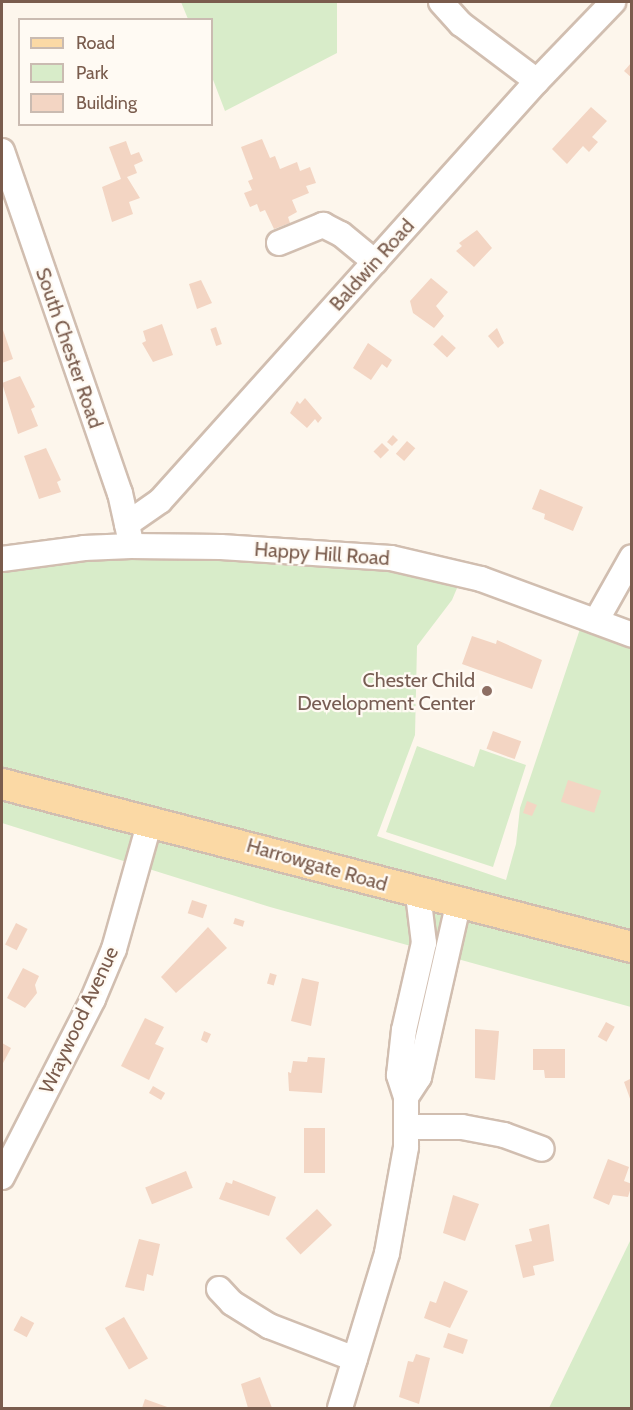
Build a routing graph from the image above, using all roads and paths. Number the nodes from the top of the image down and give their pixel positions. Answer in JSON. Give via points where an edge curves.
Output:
{"nodes":[{"id":1,"x":441,"y":2,"type":"edge"},
{"id":2,"x":613,"y":2,"type":"edge"},
{"id":3,"x":537,"y":81,"type":"junction"},
{"id":4,"x":2,"y":151,"type":"edge"},
{"id":5,"x":279,"y":243,"type":"dead end"},
{"id":6,"x":375,"y":262,"type":"junction"},
{"id":7,"x":129,"y":535,"type":"junction"},
{"id":8,"x":632,"y":557,"type":"edge"},
{"id":9,"x":2,"y":559,"type":"edge"},
{"id":10,"x":596,"y":621,"type":"junction"},
{"id":11,"x":632,"y":635,"type":"edge"},
{"id":12,"x":2,"y":784,"type":"edge"},
{"id":13,"x":150,"y":821,"type":"junction"},
{"id":14,"x":418,"y":894,"type":"junction"},
{"id":15,"x":458,"y":905,"type":"junction"},
{"id":16,"x":632,"y":947,"type":"edge"},
{"id":17,"x":406,"y":1097,"type":"junction"},
{"id":18,"x":408,"y":1127,"type":"junction"},
{"id":19,"x":542,"y":1149,"type":"dead end"},
{"id":20,"x":2,"y":1177,"type":"edge"},
{"id":21,"x":219,"y":1289,"type":"dead end"},
{"id":22,"x":355,"y":1359,"type":"junction"},
{"id":23,"x":340,"y":1408,"type":"edge"}],
"edges":[{"from":1,"to":3,"type":"street","via":[[462,24]]},
{"from":2,"to":3,"type":"street","name":"Baldwin Road"},
{"from":3,"to":6,"type":"street","name":"Baldwin Road"},
{"from":4,"to":7,"type":"street","name":"South Chester Road"},
{"from":5,"to":6,"type":"street","via":[[323,225]]},
{"from":6,"to":7,"type":"street","name":"Baldwin Road"},
{"from":7,"to":9,"type":"street","name":"Happy Hill Road","via":[[84,548]]},
{"from":7,"to":10,"type":"street","name":"Happy Hill Road","via":[[221,547],[391,558],[481,579]]},
{"from":8,"to":10,"type":"street"},
{"from":10,"to":11,"type":"street","name":"Happy Hill Road"},
{"from":12,"to":13,"type":"main road","name":"Harrowgate Road"},
{"from":13,"to":14,"type":"main road","name":"Harrowgate Road"},
{"from":13,"to":20,"type":"street","name":"Wraywood Avenue","via":[[110,959]]},
{"from":14,"to":15,"type":"main road","name":"Harrowgate Road"},
{"from":14,"to":17,"type":"street","via":[[424,943],[400,1062],[399,1075]]},
{"from":15,"to":16,"type":"main road","name":"Harrowgate Road"},
{"from":15,"to":17,"type":"street","via":[[420,1077]]},
{"from":17,"to":18,"type":"street"},
{"from":18,"to":19,"type":"street","via":[[462,1127],[504,1135]]},
{"from":18,"to":22,"type":"street","via":[[387,1253]]},
{"from":21,"to":22,"type":"street","via":[[232,1304],[269,1326]]},
{"from":22,"to":23,"type":"street"}]}
